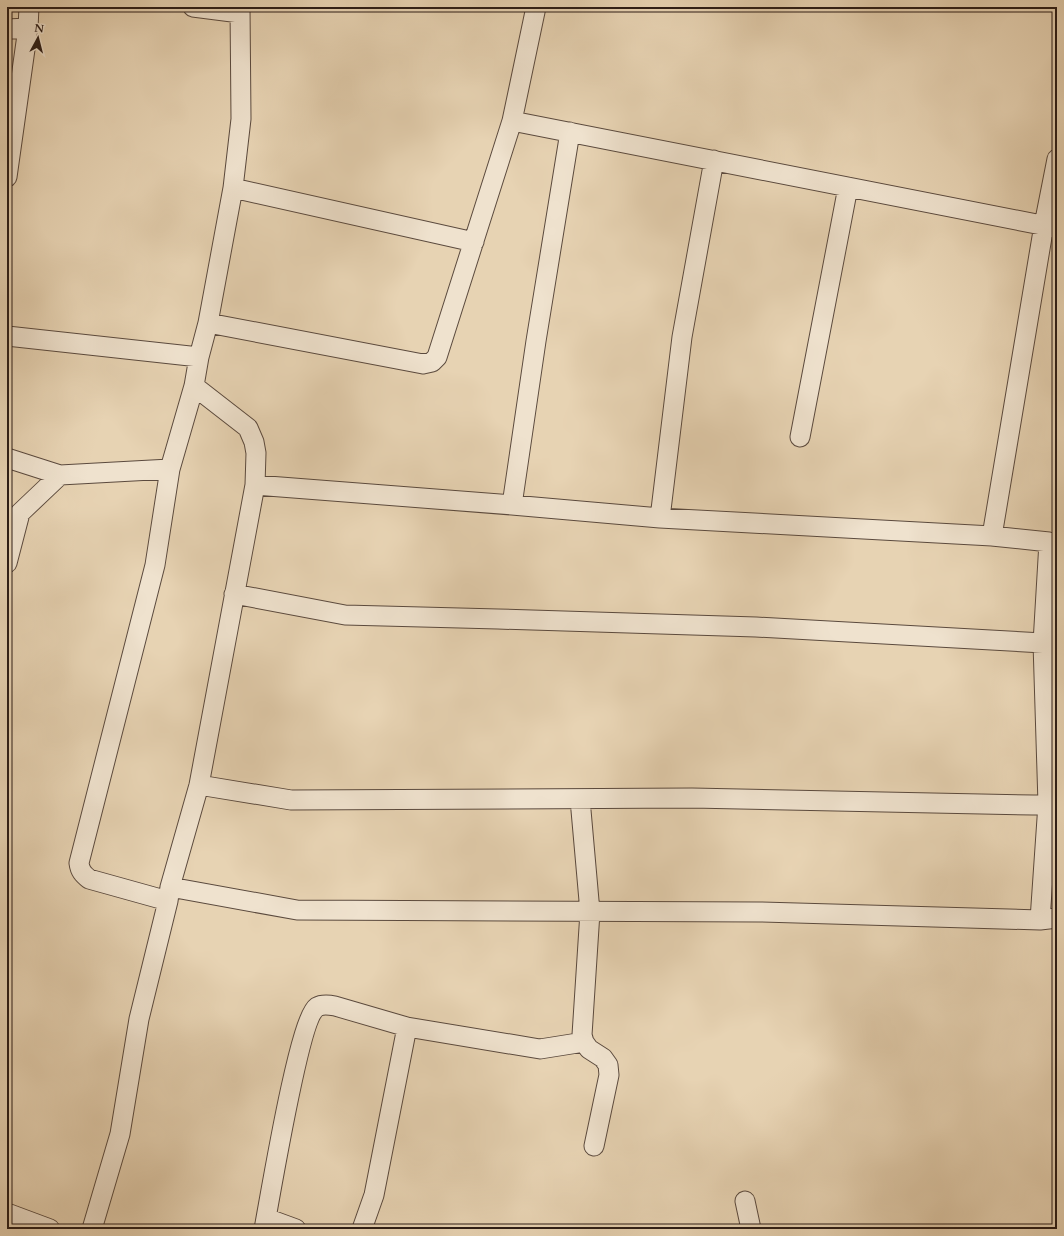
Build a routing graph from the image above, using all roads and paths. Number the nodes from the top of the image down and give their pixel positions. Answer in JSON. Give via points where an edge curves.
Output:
{"nodes":[{"id":1,"x":30,"y":7,"type":"edge"},
{"id":2,"x":193,"y":7,"type":"edge"},
{"id":3,"x":536,"y":7,"type":"edge"},
{"id":4,"x":240,"y":10,"type":"edge"},
{"id":5,"x":28,"y":28,"type":"junction"},
{"id":6,"x":7,"y":29,"type":"edge"},
{"id":7,"x":512,"y":121,"type":"junction"},
{"id":8,"x":570,"y":132,"type":"junction"},
{"id":9,"x":1057,"y":159,"type":"edge"},
{"id":10,"x":714,"y":160,"type":"junction"},
{"id":11,"x":7,"y":177,"type":"edge"},
{"id":12,"x":848,"y":187,"type":"junction"},
{"id":13,"x":232,"y":188,"type":"junction"},
{"id":14,"x":1051,"y":226,"type":"edge"},
{"id":15,"x":474,"y":242,"type":"junction"},
{"id":16,"x":208,"y":323,"type":"junction"},
{"id":17,"x":7,"y":336,"type":"edge"},
{"id":18,"x":199,"y":357,"type":"junction"},
{"id":19,"x":194,"y":386,"type":"junction"},
{"id":20,"x":800,"y":437,"type":"dead end"},
{"id":21,"x":7,"y":458,"type":"edge"},
{"id":22,"x":170,"y":469,"type":"junction"},
{"id":23,"x":60,"y":475,"type":"junction"},
{"id":24,"x":255,"y":485,"type":"junction"},
{"id":25,"x":512,"y":505,"type":"junction"},
{"id":26,"x":660,"y":518,"type":"junction"},
{"id":27,"x":992,"y":536,"type":"junction"},
{"id":28,"x":7,"y":563,"type":"edge"},
{"id":29,"x":234,"y":594,"type":"junction"},
{"id":30,"x":1043,"y":643,"type":"junction"},
{"id":31,"x":199,"y":785,"type":"junction"},
{"id":32,"x":580,"y":799,"type":"junction"},
{"id":33,"x":1052,"y":804,"type":"edge"},
{"id":34,"x":169,"y":894,"type":"junction"},
{"id":35,"x":590,"y":912,"type":"junction"},
{"id":36,"x":1048,"y":919,"type":"edge"},
{"id":37,"x":407,"y":1027,"type":"junction"},
{"id":38,"x":584,"y":1042,"type":"junction"},
{"id":39,"x":594,"y":1146,"type":"dead end"},
{"id":40,"x":745,"y":1201,"type":"dead end"},
{"id":41,"x":7,"y":1213,"type":"edge"},
{"id":42,"x":265,"y":1224,"type":"edge"},
{"id":43,"x":50,"y":1229,"type":"edge"},
{"id":44,"x":92,"y":1229,"type":"edge"},
{"id":45,"x":296,"y":1229,"type":"edge"},
{"id":46,"x":362,"y":1229,"type":"edge"},
{"id":47,"x":752,"y":1229,"type":"edge"}],
"edges":[{"from":1,"to":5,"type":"street"},
{"from":2,"to":4,"type":"street"},
{"from":3,"to":7,"type":"street"},
{"from":4,"to":13,"type":"street","via":[[241,119]]},
{"from":5,"to":6,"type":"street"},
{"from":5,"to":11,"type":"street"},
{"from":7,"to":8,"type":"street"},
{"from":7,"to":15,"type":"street"},
{"from":8,"to":10,"type":"street"},
{"from":8,"to":25,"type":"street"},
{"from":9,"to":14,"type":"street"},
{"from":10,"to":12,"type":"street"},
{"from":10,"to":26,"type":"street","via":[[682,338]]},
{"from":12,"to":14,"type":"street"},
{"from":12,"to":20,"type":"street"},
{"from":13,"to":15,"type":"street"},
{"from":13,"to":16,"type":"street"},
{"from":14,"to":27,"type":"street"},
{"from":15,"to":16,"type":"street","via":[[437,357],[432,362],[423,364]]},
{"from":16,"to":18,"type":"street"},
{"from":17,"to":18,"type":"street"},
{"from":18,"to":19,"type":"street"},
{"from":19,"to":22,"type":"street"},
{"from":19,"to":24,"type":"street","via":[[248,428],[256,453]]},
{"from":21,"to":23,"type":"street"},
{"from":22,"to":23,"type":"street"},
{"from":22,"to":34,"type":"street","via":[[155,565],[79,862],[80,869],[89,879]]},
{"from":23,"to":28,"type":"street","via":[[20,513]]},
{"from":24,"to":25,"type":"street"},
{"from":24,"to":29,"type":"street"},
{"from":25,"to":26,"type":"street"},
{"from":26,"to":27,"type":"street"},
{"from":27,"to":30,"type":"street","via":[[1049,542]]},
{"from":29,"to":30,"type":"street","via":[[345,616],[756,627]]},
{"from":29,"to":31,"type":"street"},
{"from":30,"to":33,"type":"street"},
{"from":31,"to":32,"type":"street","via":[[291,800]]},
{"from":31,"to":34,"type":"street"},
{"from":32,"to":33,"type":"street","via":[[692,798]]},
{"from":32,"to":35,"type":"street"},
{"from":33,"to":36,"type":"street"},
{"from":34,"to":35,"type":"street","via":[[297,910]]},
{"from":34,"to":44,"type":"street","via":[[138,1019],[120,1134]]},
{"from":35,"to":36,"type":"street","via":[[760,912]]},
{"from":35,"to":38,"type":"street","via":[[582,1026]]},
{"from":37,"to":38,"type":"street","via":[[540,1049]]},
{"from":37,"to":42,"type":"street","via":[[335,1006],[318,1007],[312,1014],[285,1111]]},
{"from":37,"to":46,"type":"street","via":[[374,1195]]},
{"from":38,"to":39,"type":"street","via":[[589,1049],[603,1058],[608,1066],[609,1075]]},
{"from":40,"to":47,"type":"street"},
{"from":41,"to":43,"type":"street"},
{"from":42,"to":45,"type":"street"}]}
